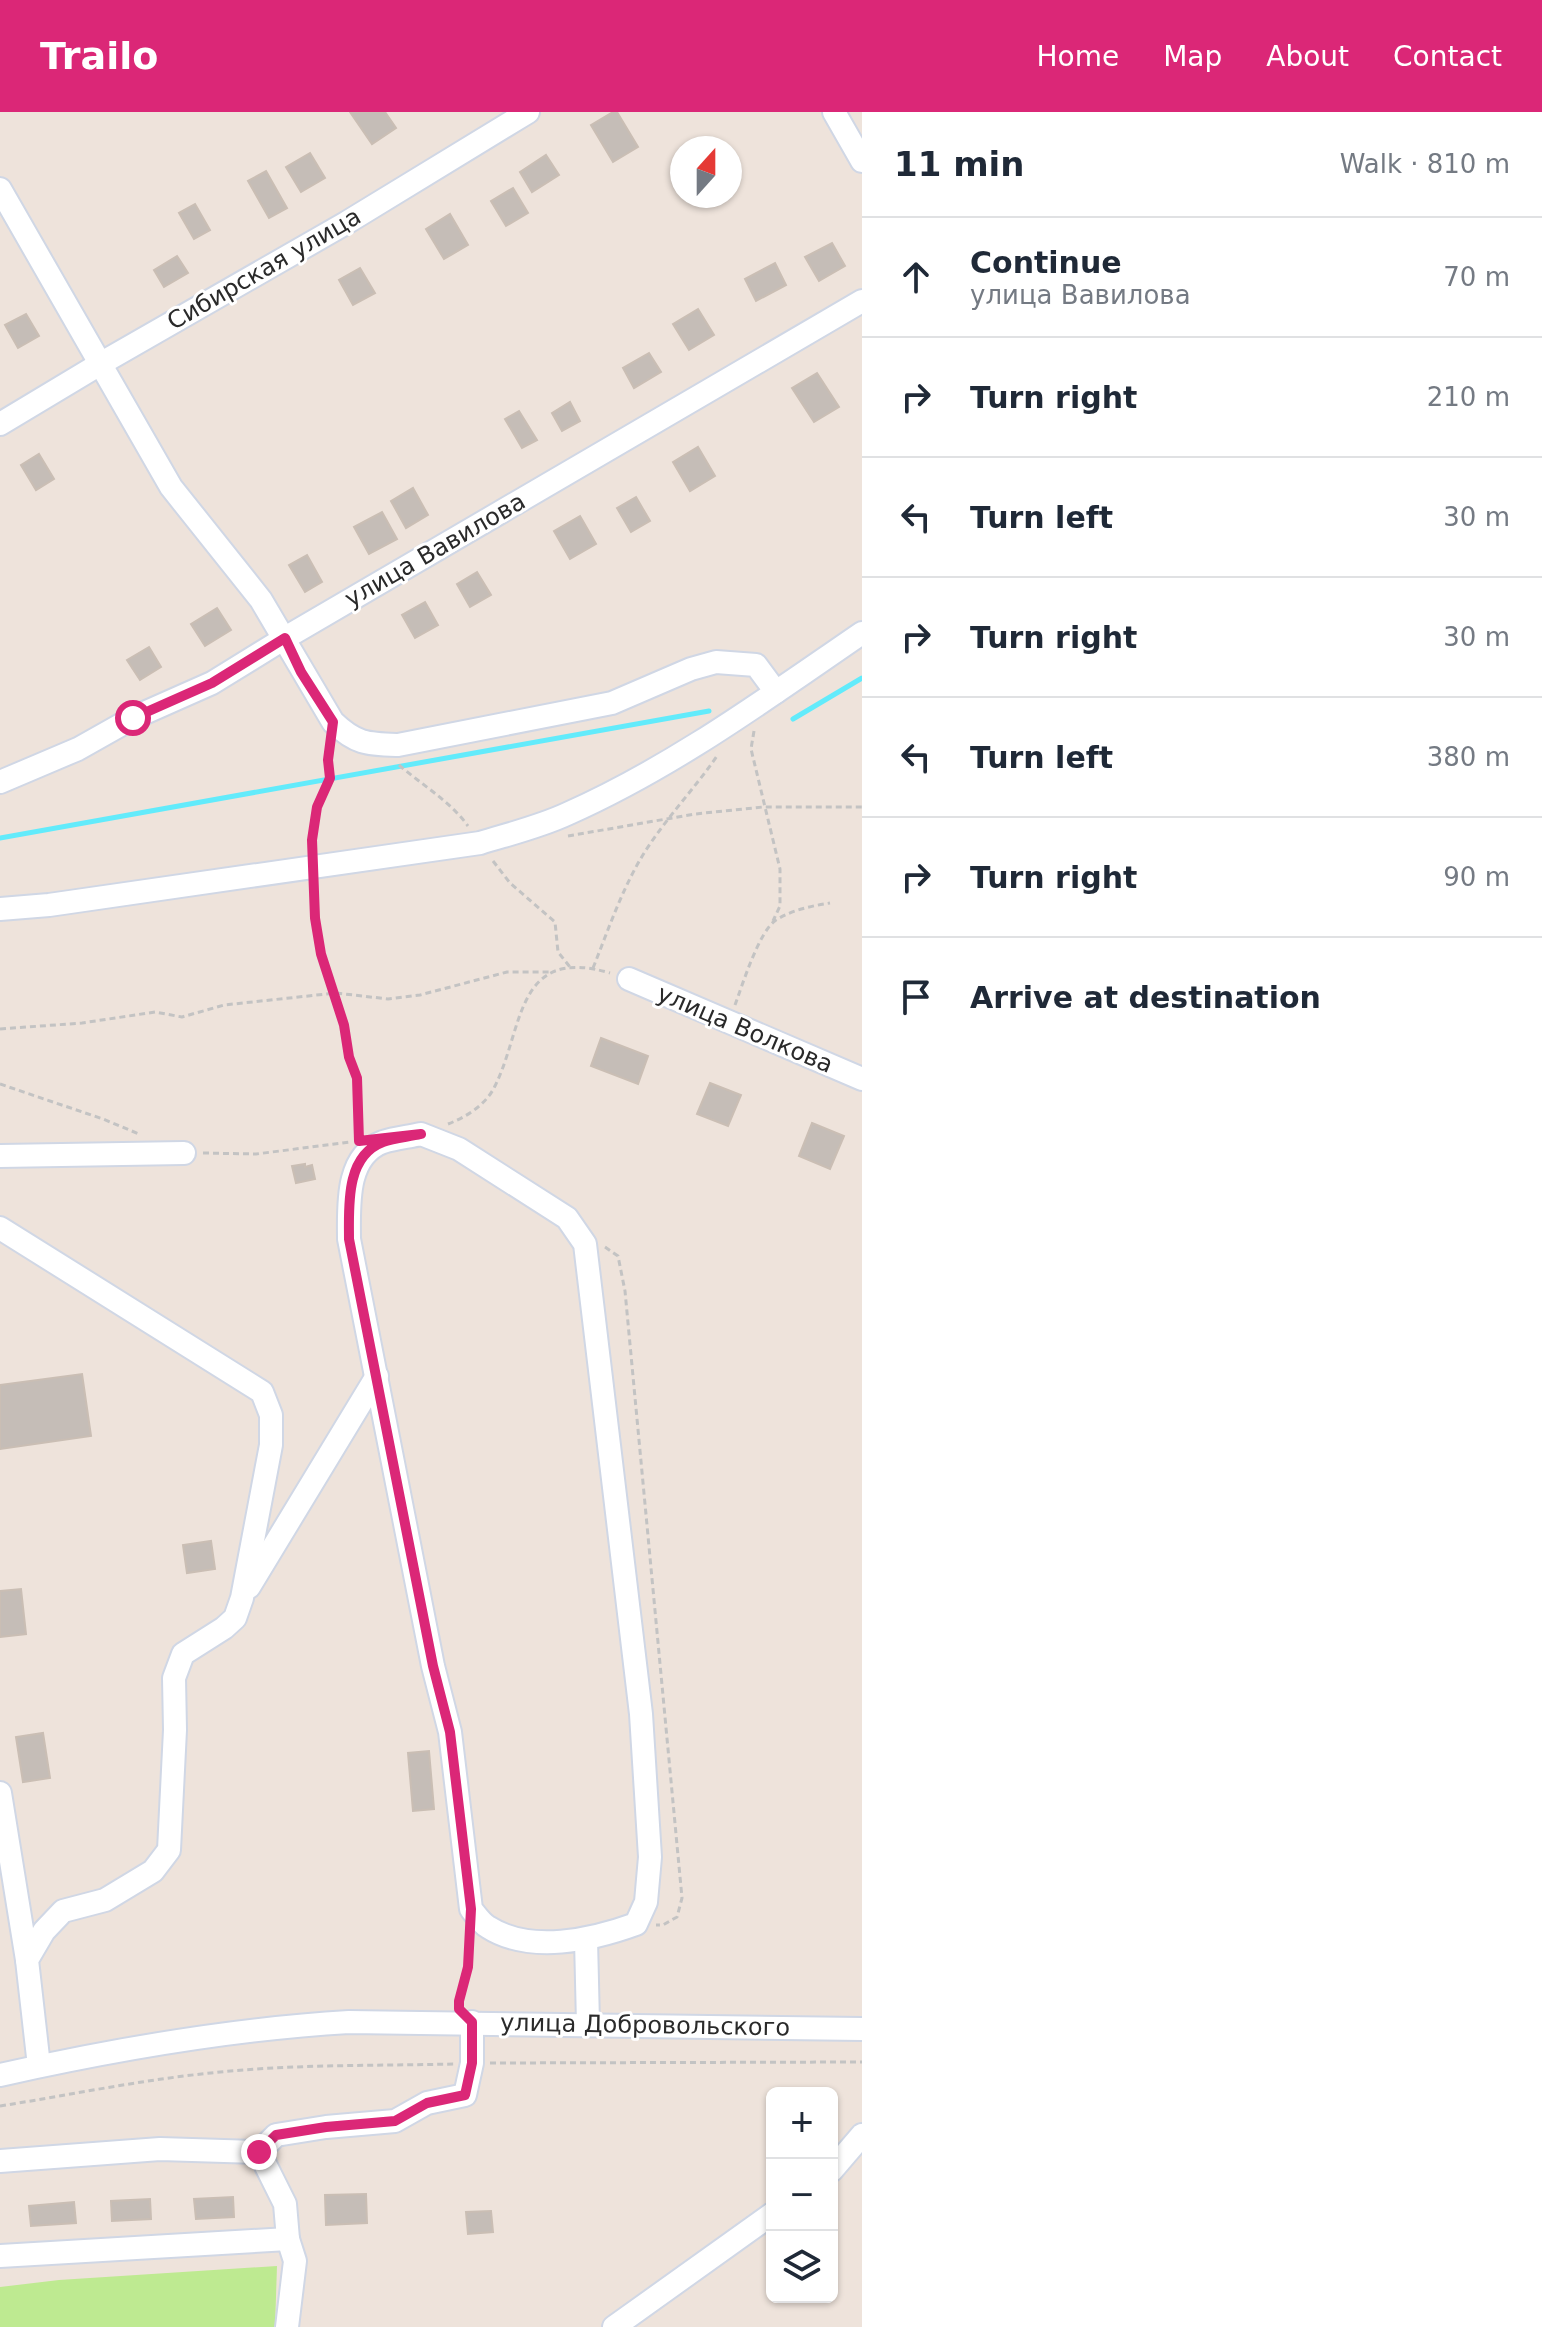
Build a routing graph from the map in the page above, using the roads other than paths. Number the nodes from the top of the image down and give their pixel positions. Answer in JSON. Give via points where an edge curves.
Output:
{"nodes":[{"id":1,"x":528,"y":112,"type":"edge"},
{"id":2,"x":834,"y":112,"type":"edge"},
{"id":3,"x":862,"y":161,"type":"edge"},
{"id":4,"x":0,"y":189,"type":"edge"},
{"id":5,"x":862,"y":301,"type":"edge"},
{"id":6,"x":100,"y":364,"type":"junction"},
{"id":7,"x":0,"y":424,"type":"edge"},
{"id":8,"x":862,"y":633,"type":"edge"},
{"id":9,"x":285,"y":638,"type":"junction"},
{"id":10,"x":768,"y":698,"type":"junction"},
{"id":11,"x":0,"y":782,"type":"edge"},
{"id":12,"x":0,"y":909,"type":"edge"},
{"id":13,"x":629,"y":979,"type":"road end"},
{"id":14,"x":862,"y":1079,"type":"edge"},
{"id":15,"x":184,"y":1153,"type":"road end"},
{"id":16,"x":0,"y":1156,"type":"edge"},
{"id":17,"x":0,"y":1228,"type":"edge"},
{"id":18,"x":377,"y":1376,"type":"junction"},
{"id":19,"x":242,"y":1598,"type":"junction"},
{"id":20,"x":0,"y":1793,"type":"edge"},
{"id":21,"x":586,"y":1939,"type":"junction"},
{"id":22,"x":27,"y":1960,"type":"junction"},
{"id":23,"x":472,"y":2022,"type":"junction"},
{"id":24,"x":588,"y":2024,"type":"junction"},
{"id":25,"x":862,"y":2029,"type":"edge"},
{"id":26,"x":39,"y":2066,"type":"junction"},
{"id":27,"x":0,"y":2075,"type":"edge"},
{"id":28,"x":862,"y":2135,"type":"edge"},
{"id":29,"x":259,"y":2152,"type":"junction"},
{"id":30,"x":0,"y":2161,"type":"edge"},
{"id":31,"x":838,"y":2163,"type":"edge"},
{"id":32,"x":766,"y":2218,"type":"edge"},
{"id":33,"x":288,"y":2239,"type":"junction"},
{"id":34,"x":0,"y":2256,"type":"edge"},
{"id":35,"x":287,"y":2327,"type":"edge"},
{"id":36,"x":614,"y":2327,"type":"edge"}],
"edges":[{"from":1,"to":6,"type":"street","name":"Сибирская улица"},
{"from":2,"to":3,"type":"street"},
{"from":4,"to":6,"type":"street"},
{"from":5,"to":9,"type":"street","name":"улица Вавилова"},
{"from":6,"to":7,"type":"street","name":"Сибирская улица"},
{"from":6,"to":9,"type":"street","via":[[171,487]]},
{"from":8,"to":10,"type":"street"},
{"from":9,"to":10,"type":"street","via":[[333,722],[365,744],[398,745],[612,703],[716,662],[756,665]]},
{"from":9,"to":11,"type":"street","name":"улица Вавилова","via":[[212,683]]},
{"from":10,"to":12,"type":"street","via":[[670,760],[567,814],[480,843]]},
{"from":13,"to":14,"type":"street","name":"улица Волкова"},
{"from":15,"to":16,"type":"street"},
{"from":17,"to":19,"type":"street","via":[[262,1392],[271,1415],[271,1445]]},
{"from":18,"to":19,"type":"street"},
{"from":18,"to":21,"type":"street","via":[[450,1732],[471,1909],[486,1926],[527,1941]]},
{"from":18,"to":21,"type":"street","via":[[349,1239],[349,1192],[361,1157],[380,1143],[421,1134],[459,1149],[567,1218],[585,1244],[641,1714],[650,1857],[646,1902],[636,1924]]},
{"from":19,"to":22,"type":"street","via":[[235,1618],[183,1654],[174,1678],[169,1850],[153,1871],[105,1900],[63,1911]]},
{"from":20,"to":22,"type":"street"},
{"from":21,"to":24,"type":"street"},
{"from":22,"to":26,"type":"street"},
{"from":23,"to":24,"type":"street","name":"улица Добровольского"},
{"from":23,"to":26,"type":"street","name":"улица Добровольского","via":[[269,2027]]},
{"from":23,"to":29,"type":"street","via":[[465,2095],[427,2103],[395,2121],[276,2135]]},
{"from":24,"to":25,"type":"street","name":"улица Добровольского"},
{"from":26,"to":27,"type":"street","name":"улица Добровольского"},
{"from":28,"to":31,"type":"street"},
{"from":29,"to":30,"type":"street","via":[[160,2149]]},
{"from":29,"to":33,"type":"street","via":[[285,2204]]},
{"from":32,"to":36,"type":"street"},
{"from":33,"to":34,"type":"street"},
{"from":33,"to":35,"type":"street","via":[[295,2261]]}]}
